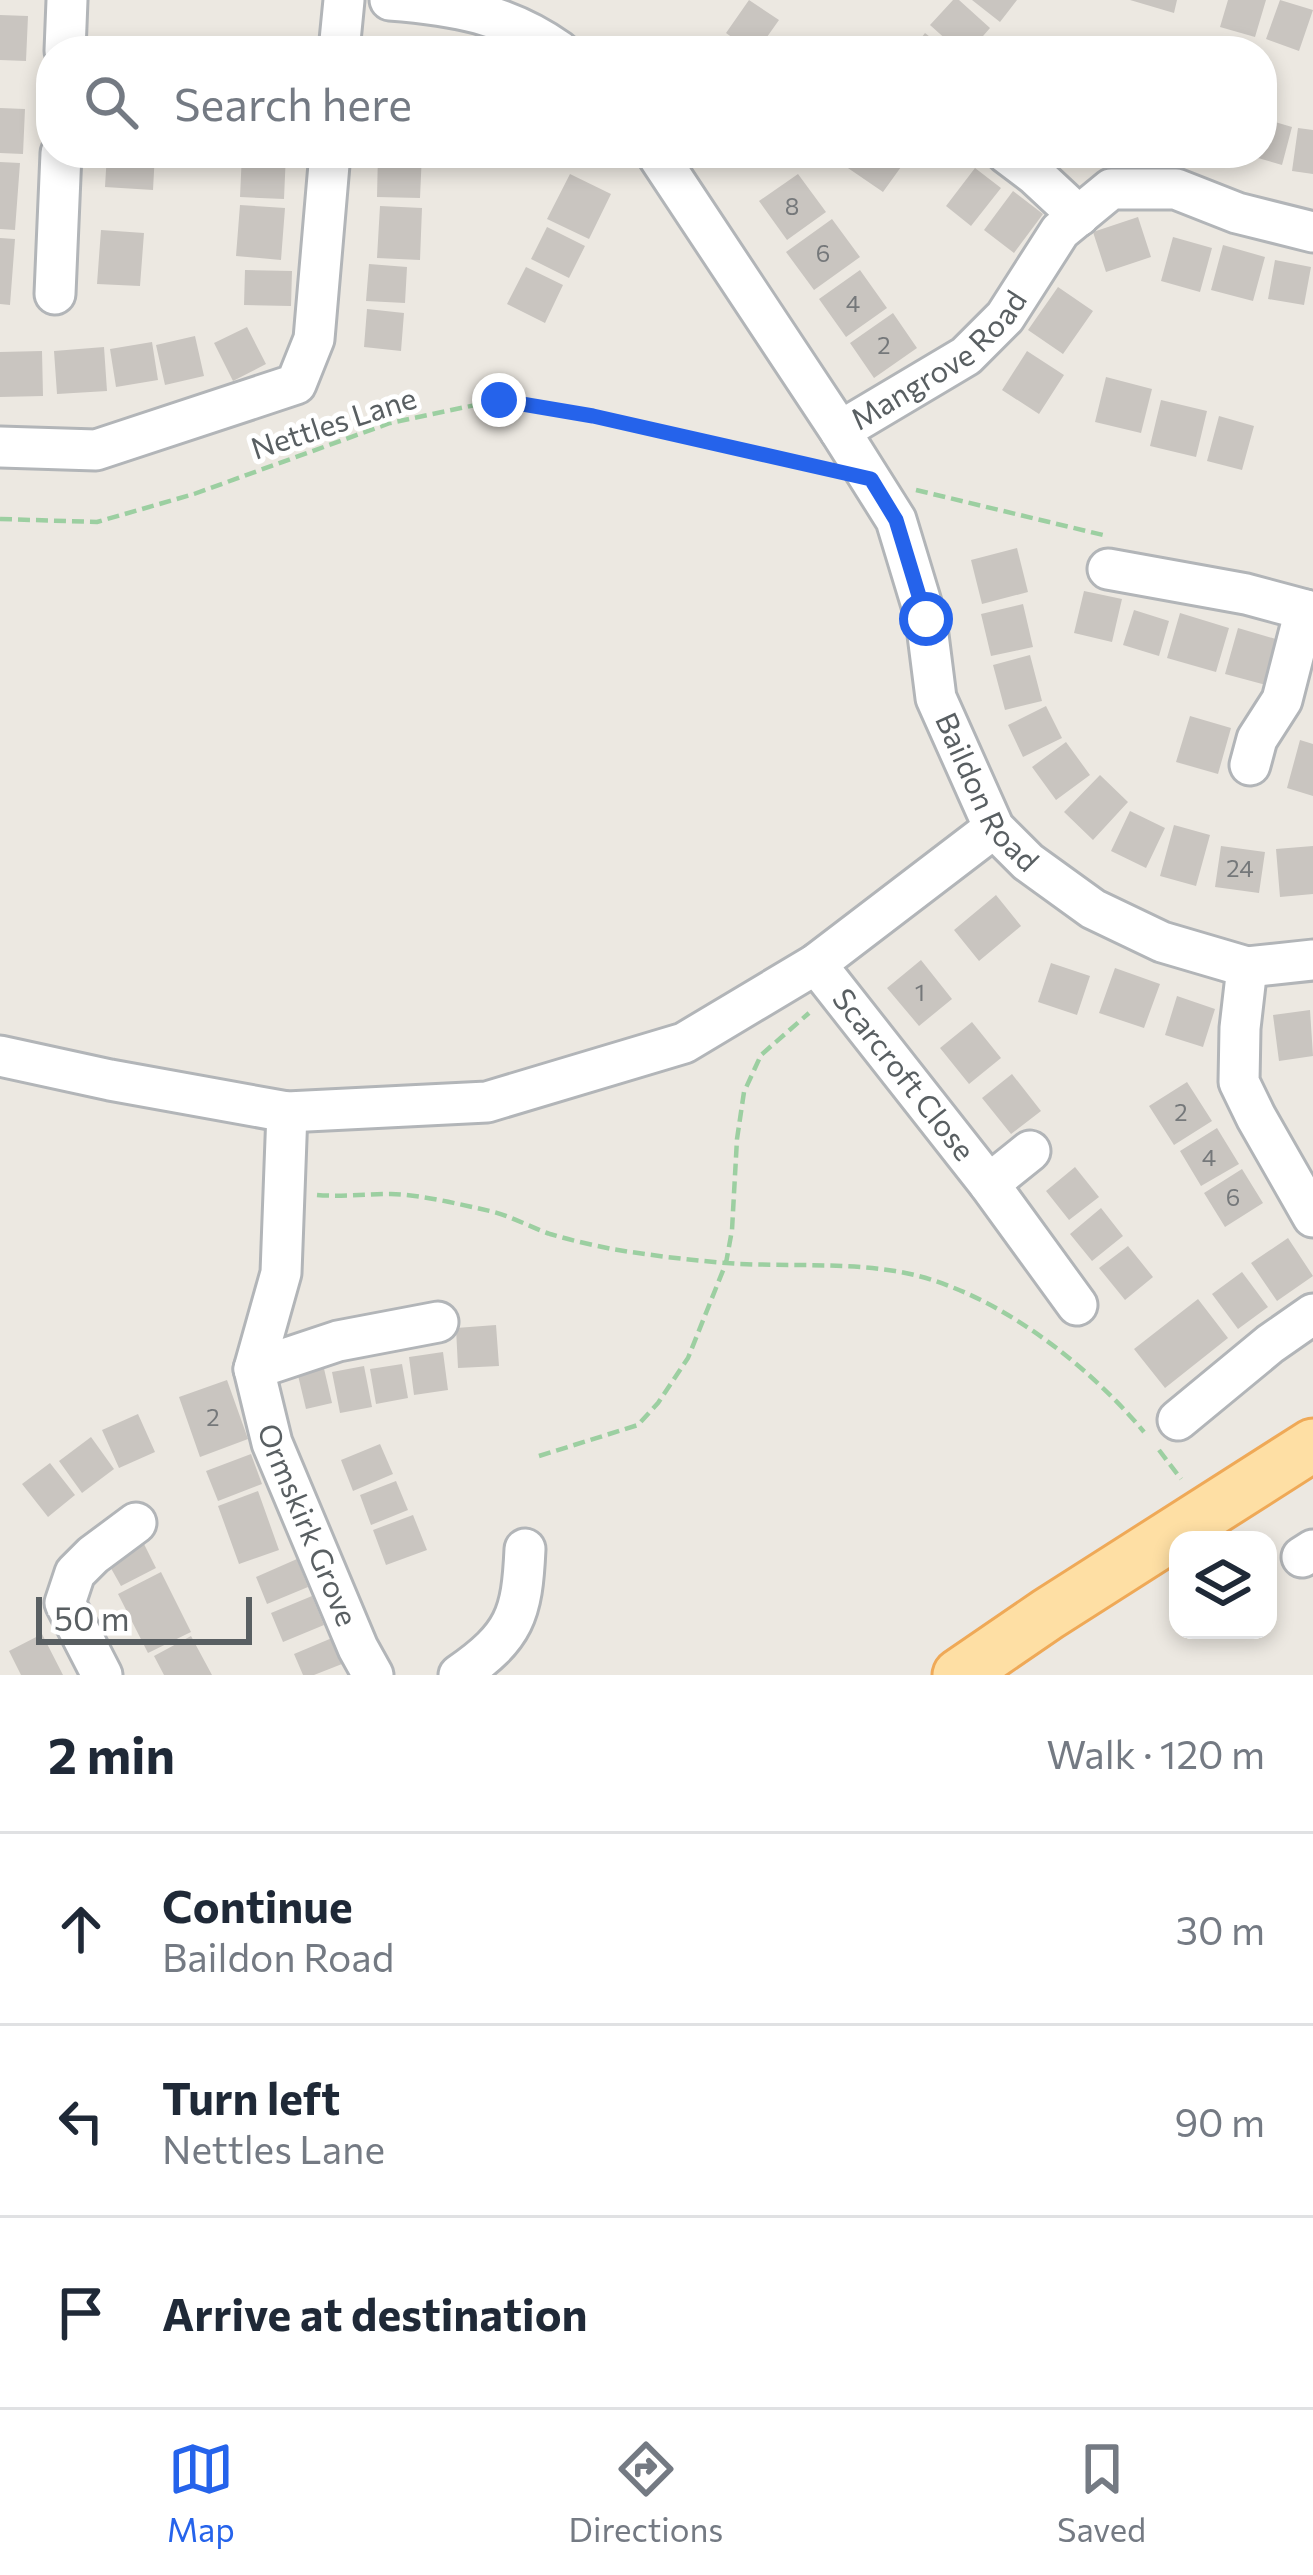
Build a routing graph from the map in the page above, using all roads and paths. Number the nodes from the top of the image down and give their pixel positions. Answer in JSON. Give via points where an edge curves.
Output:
{"nodes":[{"id":1,"x":67,"y":0,"type":"edge"},
{"id":2,"x":344,"y":0,"type":"edge"},
{"id":3,"x":390,"y":0,"type":"edge"},
{"id":4,"x":65,"y":36,"type":"edge"},
{"id":5,"x":340,"y":36,"type":"edge"},
{"id":6,"x":539,"y":36,"type":"edge"},
{"id":7,"x":60,"y":168,"type":"edge"},
{"id":8,"x":330,"y":168,"type":"edge"},
{"id":9,"x":666,"y":168,"type":"edge"},
{"id":10,"x":1026,"y":168,"type":"edge"},
{"id":11,"x":1079,"y":216,"type":"junction"},
{"id":12,"x":1313,"y":232,"type":"edge"},
{"id":13,"x":55,"y":294,"type":"dead end"},
{"id":14,"x":840,"y":431,"type":"junction"},
{"id":15,"x":0,"y":447,"type":"edge"},
{"id":16,"x":871,"y":479,"type":"junction"},
{"id":17,"x":0,"y":519,"type":"edge"},
{"id":18,"x":1106,"y":552,"type":"joint"},
{"id":19,"x":1309,"y":611,"type":"edge"},
{"id":20,"x":1250,"y":765,"type":"dead end"},
{"id":21,"x":994,"y":828,"type":"junction"},
{"id":22,"x":1313,"y":959,"type":"edge"},
{"id":23,"x":1247,"y":967,"type":"junction"},
{"id":24,"x":827,"y":978,"type":"junction"},
{"id":25,"x":0,"y":1056,"type":"edge"},
{"id":26,"x":287,"y":1112,"type":"junction"},
{"id":27,"x":1030,"y":1151,"type":"dead end"},
{"id":28,"x":989,"y":1184,"type":"junction"},
{"id":29,"x":317,"y":1195,"type":"dead end"},
{"id":30,"x":1313,"y":1217,"type":"edge"},
{"id":31,"x":726,"y":1263,"type":"junction"},
{"id":32,"x":1077,"y":1305,"type":"dead end"},
{"id":33,"x":1313,"y":1315,"type":"edge"},
{"id":34,"x":438,"y":1322,"type":"dead end"},
{"id":35,"x":254,"y":1369,"type":"junction"},
{"id":36,"x":1159,"y":1433,"type":"junction"},
{"id":37,"x":1313,"y":1445,"type":"edge"},
{"id":38,"x":539,"y":1456,"type":"dead end"},
{"id":39,"x":1189,"y":1490,"type":"dead end"},
{"id":40,"x":136,"y":1523,"type":"dead end"},
{"id":41,"x":525,"y":1549,"type":"dead end"},
{"id":42,"x":102,"y":1675,"type":"edge"},
{"id":43,"x":374,"y":1675,"type":"edge"},
{"id":44,"x":460,"y":1675,"type":"edge"},
{"id":45,"x":959,"y":1675,"type":"edge"}],
"edges":[{"from":1,"to":4,"type":"street"},
{"from":2,"to":5,"type":"street"},
{"from":3,"to":6,"type":"street","via":[[451,5]]},
{"from":7,"to":13,"type":"street"},
{"from":8,"to":15,"type":"street","via":[[314,339],[296,384],[96,450]]},
{"from":9,"to":14,"type":"street","name":"Mangrove Road"},
{"from":10,"to":11,"type":"street"},
{"from":11,"to":12,"type":"street","name":"Mangrove Road","via":[[1111,189],[1176,189]]},
{"from":11,"to":14,"type":"street","name":"Mangrove Road","via":[[966,356]]},
{"from":14,"to":16,"type":"street","name":"Baildon Road"},
{"from":16,"to":17,"type":"path","name":"Nettles Lane","via":[[499,400],[390,423],[97,522]]},
{"from":16,"to":18,"type":"path","name":"Nettles Lane"},
{"from":16,"to":21,"type":"street","name":"Baildon Road","via":[[896,520],[926,619],[936,698]]},
{"from":18,"to":19,"type":"street"},
{"from":19,"to":20,"type":"street","via":[[1282,700]]},
{"from":21,"to":23,"type":"street","name":"Baildon Road","via":[[1093,909],[1162,942]]},
{"from":21,"to":24,"type":"street"},
{"from":22,"to":23,"type":"street","name":"Baildon Road"},
{"from":23,"to":30,"type":"street","via":[[1239,1082]]},
{"from":24,"to":26,"type":"street","via":[[684,1043],[487,1102]]},
{"from":24,"to":28,"type":"street","name":"Scarcroft Close"},
{"from":24,"to":31,"type":"path","via":[[761,1055],[744,1092]]},
{"from":25,"to":26,"type":"street"},
{"from":26,"to":35,"type":"street","name":"Ormskirk Grove","via":[[281,1273]]},
{"from":27,"to":28,"type":"street","name":"Scarcroft Close"},
{"from":28,"to":32,"type":"street","name":"Scarcroft Close"},
{"from":29,"to":31,"type":"path","via":[[439,1201],[608,1248]]},
{"from":31,"to":36,"type":"path","via":[[898,1272],[962,1289],[1025,1327]]},
{"from":31,"to":38,"type":"path","via":[[688,1358],[638,1425]]},
{"from":33,"to":36,"type":"street"},
{"from":34,"to":35,"type":"street","via":[[338,1341]]},
{"from":35,"to":43,"type":"street","name":"Ormskirk Grove","via":[[272,1443]]},
{"from":36,"to":39,"type":"path"},
{"from":37,"to":45,"type":"main road"},
{"from":40,"to":42,"type":"street","via":[[75,1573],[65,1603]]},
{"from":41,"to":44,"type":"street","via":[[523,1597],[507,1634]]}]}
